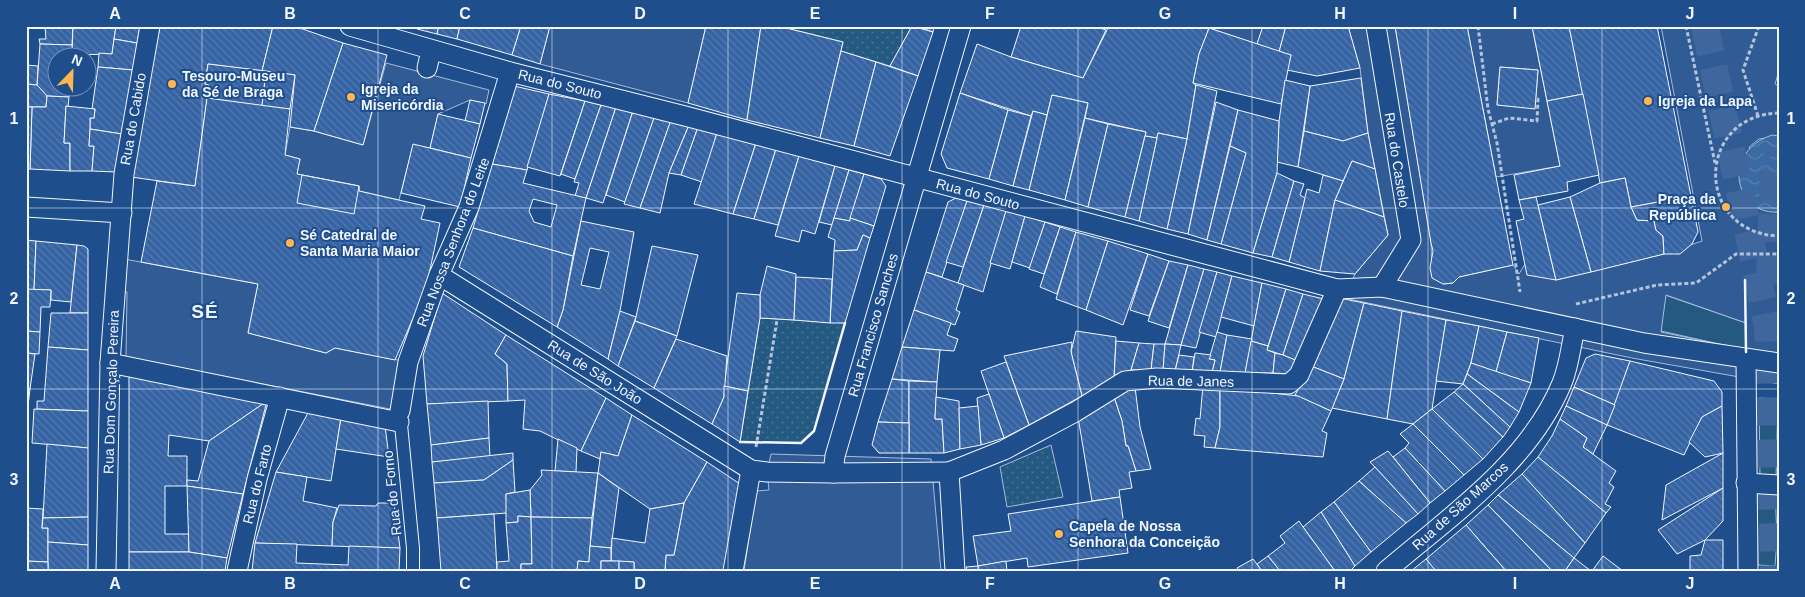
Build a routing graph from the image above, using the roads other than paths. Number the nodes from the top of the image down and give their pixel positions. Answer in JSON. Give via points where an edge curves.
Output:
{"nodes":[{"id":1,"x":150,"y":26,"type":"edge"},
{"id":2,"x":961,"y":26,"type":"edge"},
{"id":3,"x":1376,"y":26,"type":"edge"},
{"id":4,"x":354,"y":27,"type":"edge"},
{"id":5,"x":510,"y":72,"type":"junction"},
{"id":6,"x":915,"y":177,"type":"junction"},
{"id":7,"x":26,"y":207,"type":"edge"},
{"id":8,"x":122,"y":213,"type":"junction"},
{"id":9,"x":439,"y":274,"type":"junction"},
{"id":10,"x":1382,"y":286,"type":"junction"},
{"id":11,"x":1342,"y":290,"type":"junction"},
{"id":12,"x":1575,"y":328,"type":"junction"},
{"id":13,"x":1746,"y":359,"type":"junction"},
{"id":14,"x":110,"y":363,"type":"junction"},
{"id":15,"x":1779,"y":363,"type":"edge"},
{"id":16,"x":280,"y":397,"type":"junction"},
{"id":17,"x":399,"y":416,"type":"junction"},
{"id":18,"x":759,"y":471,"type":"junction"},
{"id":19,"x":833,"y":473,"type":"junction"},
{"id":20,"x":941,"y":473,"type":"junction"},
{"id":21,"x":1746,"y":483,"type":"junction"},
{"id":22,"x":1779,"y":485,"type":"edge"},
{"id":23,"x":106,"y":571,"type":"edge"},
{"id":24,"x":238,"y":571,"type":"edge"},
{"id":25,"x":413,"y":571,"type":"edge"},
{"id":26,"x":733,"y":571,"type":"edge"},
{"id":27,"x":955,"y":571,"type":"edge"},
{"id":28,"x":1386,"y":571,"type":"edge"},
{"id":29,"x":1748,"y":571,"type":"edge"}],
"edges":[{"from":1,"to":8,"type":"street","name":"Rua do Cabido","via":[[124,174]]},
{"from":2,"to":6,"type":"street","name":"Rua Francisco Sanches"},
{"from":3,"to":10,"type":"street","name":"Rua do Castelo","via":[[1410,240]]},
{"from":4,"to":5,"type":"street","name":"Rua do Souto","via":[[429,60]]},
{"from":5,"to":6,"type":"street","name":"Rua do Souto","via":[[611,90]]},
{"from":5,"to":9,"type":"street","name":"Rua Nossa Senhora do Leite","via":[[469,207]]},
{"from":6,"to":11,"type":"street","name":"Rua do Souto"},
{"from":6,"to":19,"type":"street","name":"Rua Francisco Sanches","via":[[835,456]]},
{"from":7,"to":8,"type":"street"},
{"from":8,"to":14,"type":"street","name":"Rua Dom Gonçalo Pereira"},
{"from":9,"to":17,"type":"street","name":"Rua Nossa Senhora do Leite","via":[[408,362]]},
{"from":9,"to":18,"type":"street","name":"Rua de São João"},
{"from":10,"to":11,"type":"street"},
{"from":10,"to":12,"type":"street"},
{"from":11,"to":20,"type":"street","name":"Rua de Janes","via":[[1299,375],[1289,384],[1157,378],[1125,381],[1004,450]]},
{"from":12,"to":13,"type":"street"},
{"from":12,"to":28,"type":"street","name":"Rua de São Marcos","via":[[1562,383],[1541,423],[1511,460],[1476,494]]},
{"from":13,"to":15,"type":"street"},
{"from":13,"to":21,"type":"street"},
{"from":14,"to":16,"type":"street"},
{"from":14,"to":23,"type":"street","name":"Rua Dom Gonçalo Pereira"},
{"from":16,"to":17,"type":"street"},
{"from":16,"to":24,"type":"street","name":"Rua do Farto","via":[[257,479]]},
{"from":17,"to":25,"type":"lane","name":"Rua do Forno"},
{"from":18,"to":19,"type":"street"},
{"from":18,"to":26,"type":"street"},
{"from":19,"to":20,"type":"street"},
{"from":20,"to":27,"type":"street"},
{"from":21,"to":22,"type":"street"},
{"from":21,"to":29,"type":"street"}]}
